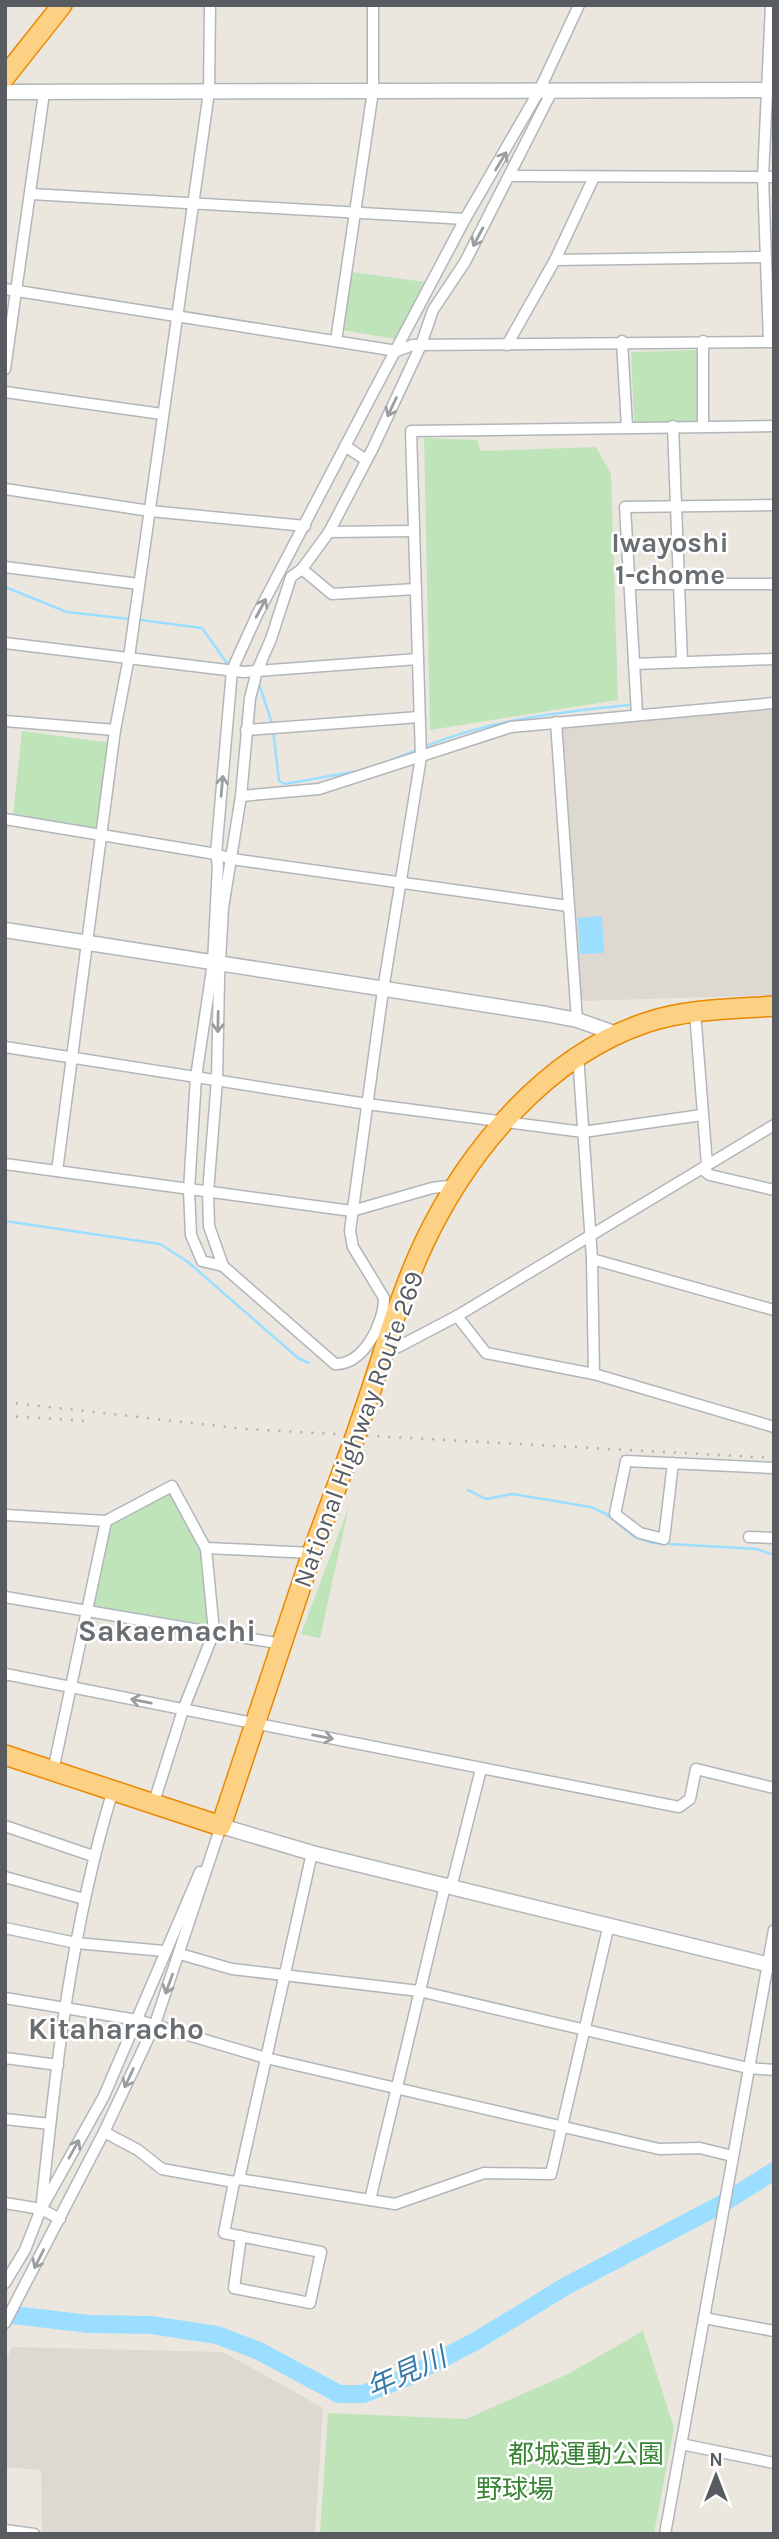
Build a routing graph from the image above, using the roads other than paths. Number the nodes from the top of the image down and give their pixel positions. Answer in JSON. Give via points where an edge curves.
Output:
{"nodes":[{"id":1,"x":46,"y":5,"type":"edge"},
{"id":2,"x":62,"y":5,"type":"edge"},
{"id":3,"x":210,"y":5,"type":"edge"},
{"id":4,"x":373,"y":5,"type":"edge"},
{"id":5,"x":579,"y":5,"type":"edge"},
{"id":6,"x":771,"y":5,"type":"edge"},
{"id":7,"x":5,"y":58,"type":"edge"},
{"id":8,"x":5,"y":77,"type":"edge"},
{"id":9,"x":771,"y":90,"type":"edge"},
{"id":10,"x":373,"y":91,"type":"junction"},
{"id":11,"x":545,"y":91,"type":"junction"},
{"id":12,"x":5,"y":92,"type":"edge"},
{"id":13,"x":209,"y":92,"type":"junction"},
{"id":14,"x":44,"y":93,"type":"junction"},
{"id":15,"x":510,"y":176,"type":"junction"},
{"id":16,"x":594,"y":177,"type":"junction"},
{"id":17,"x":768,"y":177,"type":"edge"},
{"id":18,"x":31,"y":194,"type":"junction"},
{"id":19,"x":194,"y":205,"type":"junction"},
{"id":20,"x":356,"y":215,"type":"junction"},
{"id":21,"x":465,"y":219,"type":"junction"},
{"id":22,"x":765,"y":257,"type":"junction"},
{"id":23,"x":555,"y":260,"type":"junction"},
{"id":24,"x":11,"y":290,"type":"edge"},
{"id":25,"x":178,"y":317,"type":"junction"},
{"id":26,"x":336,"y":341,"type":"junction"},
{"id":27,"x":622,"y":341,"type":"junction"},
{"id":28,"x":703,"y":341,"type":"junction"},
{"id":29,"x":771,"y":342,"type":"edge"},
{"id":30,"x":421,"y":345,"type":"junction"},
{"id":31,"x":507,"y":345,"type":"junction"},
{"id":32,"x":397,"y":351,"type":"junction"},
{"id":33,"x":5,"y":369,"type":"edge"},
{"id":34,"x":5,"y":392,"type":"edge"},
{"id":35,"x":163,"y":414,"type":"junction"},
{"id":36,"x":673,"y":426,"type":"junction"},
{"id":37,"x":702,"y":426,"type":"junction"},
{"id":38,"x":774,"y":426,"type":"edge"},
{"id":39,"x":627,"y":427,"type":"junction"},
{"id":40,"x":345,"y":446,"type":"junction"},
{"id":41,"x":366,"y":460,"type":"junction"},
{"id":42,"x":5,"y":489,"type":"edge"},
{"id":43,"x":774,"y":505,"type":"edge"},
{"id":44,"x":677,"y":506,"type":"junction"},
{"id":45,"x":150,"y":510,"type":"junction"},
{"id":46,"x":305,"y":526,"type":"junction"},
{"id":47,"x":414,"y":531,"type":"junction"},
{"id":48,"x":329,"y":532,"type":"junction"},
{"id":49,"x":5,"y":566,"type":"edge"},
{"id":50,"x":302,"y":569,"type":"junction"},
{"id":51,"x":139,"y":584,"type":"junction"},
{"id":52,"x":629,"y":584,"type":"junction"},
{"id":53,"x":680,"y":584,"type":"junction"},
{"id":54,"x":774,"y":584,"type":"edge"},
{"id":55,"x":416,"y":589,"type":"junction"},
{"id":56,"x":5,"y":643,"type":"edge"},
{"id":57,"x":129,"y":657,"type":"junction"},
{"id":58,"x":418,"y":659,"type":"junction"},
{"id":59,"x":774,"y":659,"type":"edge"},
{"id":60,"x":682,"y":662,"type":"junction"},
{"id":61,"x":634,"y":664,"type":"junction"},
{"id":62,"x":232,"y":670,"type":"junction"},
{"id":63,"x":257,"y":671,"type":"junction"},
{"id":64,"x":774,"y":703,"type":"edge"},
{"id":65,"x":637,"y":714,"type":"junction"},
{"id":66,"x":419,"y":717,"type":"junction"},
{"id":67,"x":5,"y":721,"type":"edge"},
{"id":68,"x":556,"y":722,"type":"junction"},
{"id":69,"x":115,"y":730,"type":"junction"},
{"id":70,"x":246,"y":730,"type":"junction"},
{"id":71,"x":421,"y":757,"type":"junction"},
{"id":72,"x":241,"y":796,"type":"junction"},
{"id":73,"x":5,"y":819,"type":"edge"},
{"id":74,"x":103,"y":836,"type":"junction"},
{"id":75,"x":216,"y":854,"type":"junction"},
{"id":76,"x":232,"y":859,"type":"junction"},
{"id":77,"x":400,"y":882,"type":"junction"},
{"id":78,"x":568,"y":906,"type":"junction"},
{"id":79,"x":5,"y":930,"type":"edge"},
{"id":80,"x":88,"y":942,"type":"junction"},
{"id":81,"x":217,"y":963,"type":"junction"},
{"id":82,"x":383,"y":990,"type":"junction"},
{"id":83,"x":774,"y":1006,"type":"edge"},
{"id":84,"x":695,"y":1012,"type":"junction"},
{"id":85,"x":577,"y":1020,"type":"junction"},
{"id":86,"x":617,"y":1034,"type":"junction"},
{"id":87,"x":5,"y":1048,"type":"edge"},
{"id":88,"x":578,"y":1054,"type":"junction"},
{"id":89,"x":73,"y":1057,"type":"junction"},
{"id":90,"x":196,"y":1077,"type":"junction"},
{"id":91,"x":217,"y":1080,"type":"junction"},
{"id":92,"x":367,"y":1104,"type":"junction"},
{"id":93,"x":702,"y":1115,"type":"junction"},
{"id":94,"x":508,"y":1120,"type":"junction"},
{"id":95,"x":774,"y":1125,"type":"edge"},
{"id":96,"x":583,"y":1132,"type":"junction"},
{"id":97,"x":5,"y":1164,"type":"edge"},
{"id":98,"x":705,"y":1167,"type":"junction"},
{"id":99,"x":57,"y":1171,"type":"junction"},
{"id":100,"x":456,"y":1185,"type":"junction"},
{"id":101,"x":190,"y":1190,"type":"junction"},
{"id":102,"x":774,"y":1191,"type":"edge"},
{"id":103,"x":208,"y":1192,"type":"junction"},
{"id":104,"x":352,"y":1211,"type":"junction"},
{"id":105,"x":590,"y":1237,"type":"junction"},
{"id":106,"x":592,"y":1259,"type":"junction"},
{"id":107,"x":223,"y":1266,"type":"junction"},
{"id":108,"x":774,"y":1310,"type":"edge"},
{"id":109,"x":457,"y":1316,"type":"junction"},
{"id":110,"x":398,"y":1347,"type":"dead end"},
{"id":111,"x":594,"y":1374,"type":"junction"},
{"id":112,"x":774,"y":1427,"type":"edge"},
{"id":113,"x":673,"y":1463,"type":"junction"},
{"id":114,"x":774,"y":1468,"type":"edge"},
{"id":115,"x":5,"y":1515,"type":"edge"},
{"id":116,"x":106,"y":1521,"type":"junction"},
{"id":117,"x":749,"y":1537,"type":"dead end"},
{"id":118,"x":774,"y":1538,"type":"edge"},
{"id":119,"x":206,"y":1548,"type":"junction"},
{"id":120,"x":312,"y":1553,"type":"junction"},
{"id":121,"x":5,"y":1597,"type":"edge"},
{"id":122,"x":87,"y":1611,"type":"junction"},
{"id":123,"x":214,"y":1632,"type":"junction"},
{"id":124,"x":282,"y":1644,"type":"junction"},
{"id":125,"x":5,"y":1674,"type":"edge"},
{"id":126,"x":71,"y":1688,"type":"junction"},
{"id":127,"x":183,"y":1710,"type":"junction"},
{"id":128,"x":256,"y":1723,"type":"junction"},
{"id":129,"x":5,"y":1755,"type":"edge"},
{"id":130,"x":481,"y":1769,"type":"junction"},
{"id":131,"x":53,"y":1770,"type":"junction"},
{"id":132,"x":774,"y":1788,"type":"edge"},
{"id":133,"x":113,"y":1790,"type":"junction"},
{"id":134,"x":154,"y":1802,"type":"junction"},
{"id":135,"x":5,"y":1826,"type":"edge"},
{"id":136,"x":221,"y":1826,"type":"junction"},
{"id":137,"x":312,"y":1853,"type":"junction"},
{"id":138,"x":93,"y":1856,"type":"junction"},
{"id":139,"x":5,"y":1877,"type":"edge"},
{"id":140,"x":448,"y":1887,"type":"junction"},
{"id":141,"x":84,"y":1899,"type":"junction"},
{"id":142,"x":609,"y":1924,"type":"junction"},
{"id":143,"x":5,"y":1928,"type":"edge"},
{"id":144,"x":774,"y":1930,"type":"edge"},
{"id":145,"x":76,"y":1943,"type":"junction"},
{"id":146,"x":164,"y":1951,"type":"junction"},
{"id":147,"x":180,"y":1954,"type":"junction"},
{"id":148,"x":771,"y":1966,"type":"edge"},
{"id":149,"x":286,"y":1977,"type":"junction"},
{"id":150,"x":419,"y":1992,"type":"junction"},
{"id":151,"x":5,"y":1998,"type":"edge"},
{"id":152,"x":66,"y":2006,"type":"junction"},
{"id":153,"x":137,"y":2020,"type":"junction"},
{"id":154,"x":155,"y":2024,"type":"junction"},
{"id":155,"x":585,"y":2029,"type":"junction"},
{"id":156,"x":5,"y":2058,"type":"edge"},
{"id":157,"x":267,"y":2058,"type":"junction"},
{"id":158,"x":58,"y":2065,"type":"junction"},
{"id":159,"x":748,"y":2068,"type":"junction"},
{"id":160,"x":774,"y":2070,"type":"edge"},
{"id":161,"x":396,"y":2088,"type":"junction"},
{"id":162,"x":5,"y":2119,"type":"edge"},
{"id":163,"x":50,"y":2124,"type":"junction"},
{"id":164,"x":563,"y":2128,"type":"junction"},
{"id":165,"x":104,"y":2132,"type":"junction"},
{"id":166,"x":732,"y":2156,"type":"junction"},
{"id":167,"x":237,"y":2181,"type":"junction"},
{"id":168,"x":370,"y":2200,"type":"junction"},
{"id":169,"x":5,"y":2203,"type":"edge"},
{"id":170,"x":41,"y":2209,"type":"junction"},
{"id":171,"x":60,"y":2219,"type":"junction"},
{"id":172,"x":241,"y":2236,"type":"junction"},
{"id":173,"x":6,"y":2281,"type":"edge"},
{"id":174,"x":704,"y":2318,"type":"junction"},
{"id":175,"x":5,"y":2323,"type":"edge"},
{"id":176,"x":774,"y":2330,"type":"edge"},
{"id":177,"x":681,"y":2444,"type":"junction"},
{"id":178,"x":774,"y":2463,"type":"edge"},
{"id":179,"x":5,"y":2530,"type":"edge"},
{"id":180,"x":34,"y":2534,"type":"edge"},
{"id":181,"x":665,"y":2534,"type":"edge"}],
"edges":[{"from":1,"to":7,"type":"highway"},
{"from":2,"to":8,"type":"highway"},
{"from":3,"to":13,"type":"street"},
{"from":4,"to":10,"type":"street"},
{"from":5,"to":11,"type":"street"},
{"from":6,"to":9,"type":"street"},
{"from":9,"to":11,"type":"street"},
{"from":9,"to":17,"type":"street"},
{"from":10,"to":11,"type":"street"},
{"from":10,"to":13,"type":"street"},
{"from":10,"to":20,"type":"street"},
{"from":11,"to":15,"type":"street"},
{"from":21,"to":11,"type":"street","one_way":true},
{"from":12,"to":14,"type":"street"},
{"from":13,"to":14,"type":"street"},
{"from":13,"to":19,"type":"street"},
{"from":14,"to":18,"type":"street"},
{"from":15,"to":16,"type":"street"},
{"from":15,"to":30,"type":"street","one_way":true,"via":[[458,274],[433,310]]},
{"from":16,"to":17,"type":"street"},
{"from":16,"to":23,"type":"street"},
{"from":17,"to":22,"type":"street"},
{"from":18,"to":19,"type":"street"},
{"from":18,"to":24,"type":"street"},
{"from":19,"to":20,"type":"street"},
{"from":19,"to":25,"type":"street"},
{"from":20,"to":21,"type":"street"},
{"from":20,"to":26,"type":"street"},
{"from":21,"to":32,"type":"street"},
{"from":22,"to":23,"type":"street"},
{"from":22,"to":29,"type":"street"},
{"from":23,"to":31,"type":"street"},
{"from":24,"to":25,"type":"street"},
{"from":24,"to":33,"type":"street"},
{"from":25,"to":26,"type":"street"},
{"from":25,"to":35,"type":"street"},
{"from":26,"to":32,"type":"street"},
{"from":27,"to":28,"type":"street"},
{"from":27,"to":31,"type":"street"},
{"from":27,"to":39,"type":"street"},
{"from":28,"to":29,"type":"street"},
{"from":28,"to":37,"type":"street"},
{"from":30,"to":31,"type":"street"},
{"from":30,"to":32,"type":"street"},
{"from":30,"to":41,"type":"street","one_way":true},
{"from":32,"to":40,"type":"street"},
{"from":34,"to":35,"type":"street"},
{"from":35,"to":45,"type":"street"},
{"from":36,"to":37,"type":"street"},
{"from":36,"to":39,"type":"street"},
{"from":36,"to":44,"type":"street"},
{"from":37,"to":38,"type":"street"},
{"from":39,"to":47,"type":"street","via":[[411,431]]},
{"from":40,"to":41,"type":"street"},
{"from":40,"to":46,"type":"street"},
{"from":41,"to":48,"type":"street"},
{"from":42,"to":45,"type":"street"},
{"from":43,"to":44,"type":"street"},
{"from":44,"to":52,"type":"street","via":[[625,507]]},
{"from":44,"to":53,"type":"street"},
{"from":45,"to":46,"type":"street"},
{"from":45,"to":51,"type":"street"},
{"from":62,"to":46,"type":"street","one_way":true},
{"from":47,"to":48,"type":"street"},
{"from":47,"to":55,"type":"street"},
{"from":48,"to":50,"type":"street"},
{"from":49,"to":51,"type":"street"},
{"from":50,"to":55,"type":"street","via":[[332,594]]},
{"from":50,"to":63,"type":"street","via":[[291,577]]},
{"from":51,"to":57,"type":"street"},
{"from":52,"to":53,"type":"street"},
{"from":52,"to":61,"type":"street"},
{"from":53,"to":54,"type":"street"},
{"from":53,"to":60,"type":"street"},
{"from":55,"to":58,"type":"street"},
{"from":56,"to":57,"type":"street"},
{"from":57,"to":62,"type":"street"},
{"from":57,"to":69,"type":"street"},
{"from":58,"to":63,"type":"street"},
{"from":58,"to":66,"type":"street"},
{"from":59,"to":60,"type":"street"},
{"from":60,"to":61,"type":"street"},
{"from":61,"to":65,"type":"street"},
{"from":62,"to":63,"type":"street"},
{"from":75,"to":62,"type":"street","one_way":true},
{"from":63,"to":70,"type":"street"},
{"from":64,"to":65,"type":"street"},
{"from":65,"to":68,"type":"street"},
{"from":66,"to":70,"type":"street"},
{"from":66,"to":71,"type":"street"},
{"from":67,"to":69,"type":"street"},
{"from":68,"to":71,"type":"street","via":[[511,727]]},
{"from":68,"to":78,"type":"street"},
{"from":69,"to":74,"type":"street"},
{"from":70,"to":72,"type":"street"},
{"from":71,"to":72,"type":"street","via":[[319,789]]},
{"from":71,"to":77,"type":"street"},
{"from":72,"to":76,"type":"street"},
{"from":73,"to":74,"type":"street"},
{"from":74,"to":75,"type":"street"},
{"from":74,"to":80,"type":"street"},
{"from":75,"to":76,"type":"street"},
{"from":75,"to":81,"type":"street"},
{"from":76,"to":77,"type":"street"},
{"from":76,"to":81,"type":"street"},
{"from":77,"to":78,"type":"street"},
{"from":77,"to":82,"type":"street"},
{"from":78,"to":85,"type":"street"},
{"from":79,"to":80,"type":"street"},
{"from":80,"to":81,"type":"street"},
{"from":80,"to":89,"type":"street"},
{"from":81,"to":82,"type":"street"},
{"from":81,"to":90,"type":"street"},
{"from":81,"to":91,"type":"street","one_way":true},
{"from":82,"to":85,"type":"street"},
{"from":82,"to":92,"type":"street"},
{"from":83,"to":84,"type":"highway","name":"National Highway Route 269"},
{"from":84,"to":86,"type":"highway","name":"National Highway Route 269","via":[[650,1021]]},
{"from":84,"to":93,"type":"street"},
{"from":85,"to":86,"type":"street"},
{"from":86,"to":88,"type":"highway","name":"National Highway Route 269"},
{"from":87,"to":89,"type":"street"},
{"from":88,"to":94,"type":"highway","name":"National Highway Route 269"},
{"from":88,"to":96,"type":"street"},
{"from":89,"to":90,"type":"street"},
{"from":89,"to":99,"type":"street"},
{"from":90,"to":91,"type":"street"},
{"from":90,"to":101,"type":"street"},
{"from":91,"to":92,"type":"street"},
{"from":91,"to":103,"type":"street"},
{"from":92,"to":94,"type":"street"},
{"from":92,"to":104,"type":"street"},
{"from":93,"to":96,"type":"street"},
{"from":93,"to":98,"type":"street"},
{"from":94,"to":96,"type":"street"},
{"from":94,"to":100,"type":"highway","name":"National Highway Route 269"},
{"from":95,"to":98,"type":"street"},
{"from":96,"to":105,"type":"street"},
{"from":97,"to":99,"type":"street"},
{"from":98,"to":102,"type":"street","via":[[710,1175]]},
{"from":98,"to":105,"type":"street"},
{"from":99,"to":101,"type":"street"},
{"from":100,"to":104,"type":"street"},
{"from":100,"to":120,"type":"highway","name":"National Highway Route 269","bridge":true,"via":[[424,1244]]},
{"from":101,"to":103,"type":"street"},
{"from":101,"to":107,"type":"street","via":[[189,1224],[197,1252],[202,1261]]},
{"from":103,"to":104,"type":"street"},
{"from":103,"to":107,"type":"street","via":[[209,1226]]},
{"from":104,"to":107,"type":"street","via":[[353,1247],[384,1298],[384,1308],[372,1338],[359,1357],[346,1364],[335,1364]]},
{"from":105,"to":106,"type":"street"},
{"from":105,"to":109,"type":"street"},
{"from":106,"to":108,"type":"street"},
{"from":106,"to":111,"type":"street"},
{"from":109,"to":110,"type":"street"},
{"from":109,"to":111,"type":"street","via":[[486,1353]]},
{"from":111,"to":112,"type":"street"},
{"from":113,"to":113,"type":"street","via":[[626,1461],[615,1514],[640,1534],[664,1539]]},
{"from":113,"to":114,"type":"street"},
{"from":115,"to":116,"type":"street"},
{"from":116,"to":119,"type":"street","via":[[172,1486]]},
{"from":116,"to":122,"type":"street"},
{"from":117,"to":118,"type":"street"},
{"from":119,"to":120,"type":"street"},
{"from":119,"to":123,"type":"street"},
{"from":120,"to":124,"type":"highway","name":"National Highway Route 269"},
{"from":121,"to":122,"type":"street"},
{"from":122,"to":123,"type":"street"},
{"from":122,"to":126,"type":"street"},
{"from":123,"to":124,"type":"street"},
{"from":123,"to":127,"type":"street"},
{"from":124,"to":128,"type":"highway","name":"National Highway Route 269"},
{"from":125,"to":126,"type":"street"},
{"from":127,"to":126,"type":"street","one_way":true},
{"from":126,"to":131,"type":"street"},
{"from":127,"to":128,"type":"street"},
{"from":127,"to":134,"type":"street"},
{"from":128,"to":130,"type":"street","one_way":true},
{"from":128,"to":136,"type":"highway","name":"National Highway Route 269"},
{"from":129,"to":131,"type":"highway"},
{"from":130,"to":132,"type":"street","via":[[679,1807],[690,1799],[696,1769]]},
{"from":130,"to":140,"type":"street"},
{"from":131,"to":133,"type":"highway"},
{"from":133,"to":134,"type":"highway"},
{"from":133,"to":138,"type":"street"},
{"from":134,"to":136,"type":"highway"},
{"from":135,"to":138,"type":"street"},
{"from":136,"to":137,"type":"street"},
{"from":136,"to":146,"type":"street"},
{"from":136,"to":147,"type":"street"},
{"from":137,"to":140,"type":"street"},
{"from":137,"to":149,"type":"street"},
{"from":138,"to":141,"type":"street"},
{"from":139,"to":141,"type":"street"},
{"from":140,"to":142,"type":"street"},
{"from":140,"to":150,"type":"street"},
{"from":141,"to":145,"type":"street"},
{"from":142,"to":148,"type":"street"},
{"from":142,"to":155,"type":"street"},
{"from":143,"to":145,"type":"street"},
{"from":144,"to":148,"type":"street"},
{"from":145,"to":146,"type":"street"},
{"from":145,"to":152,"type":"street"},
{"from":146,"to":153,"type":"street"},
{"from":147,"to":149,"type":"street","via":[[232,1969]]},
{"from":147,"to":154,"type":"street","one_way":true},
{"from":148,"to":159,"type":"street"},
{"from":149,"to":150,"type":"street"},
{"from":149,"to":157,"type":"street"},
{"from":150,"to":155,"type":"street"},
{"from":150,"to":161,"type":"street"},
{"from":151,"to":152,"type":"street"},
{"from":152,"to":153,"type":"street"},
{"from":152,"to":158,"type":"street"},
{"from":153,"to":154,"type":"street"},
{"from":170,"to":153,"type":"street","one_way":true,"via":[[104,2096]]},
{"from":154,"to":157,"type":"street"},
{"from":154,"to":165,"type":"street","one_way":true},
{"from":155,"to":159,"type":"street"},
{"from":155,"to":164,"type":"street"},
{"from":156,"to":158,"type":"street"},
{"from":157,"to":161,"type":"street"},
{"from":157,"to":167,"type":"street"},
{"from":158,"to":163,"type":"street"},
{"from":159,"to":160,"type":"street"},
{"from":159,"to":166,"type":"street"},
{"from":161,"to":164,"type":"street"},
{"from":161,"to":168,"type":"street"},
{"from":162,"to":163,"type":"street"},
{"from":163,"to":170,"type":"street"},
{"from":164,"to":166,"type":"street","via":[[659,2149],[700,2148]]},
{"from":164,"to":168,"type":"street","via":[[551,2174],[484,2174],[395,2204]]},
{"from":165,"to":167,"type":"street","via":[[162,2169]]},
{"from":165,"to":171,"type":"street"},
{"from":166,"to":174,"type":"street"},
{"from":167,"to":168,"type":"street"},
{"from":167,"to":172,"type":"street","via":[[224,2233]]},
{"from":169,"to":170,"type":"street"},
{"from":170,"to":171,"type":"street"},
{"from":170,"to":173,"type":"street","via":[[25,2250]]},
{"from":171,"to":175,"type":"street","one_way":true},
{"from":172,"to":172,"type":"street","via":[[321,2252],[310,2303],[234,2288]]},
{"from":174,"to":176,"type":"street"},
{"from":174,"to":177,"type":"street"},
{"from":177,"to":178,"type":"street"},
{"from":177,"to":181,"type":"street"},
{"from":179,"to":180,"type":"street"}]}
